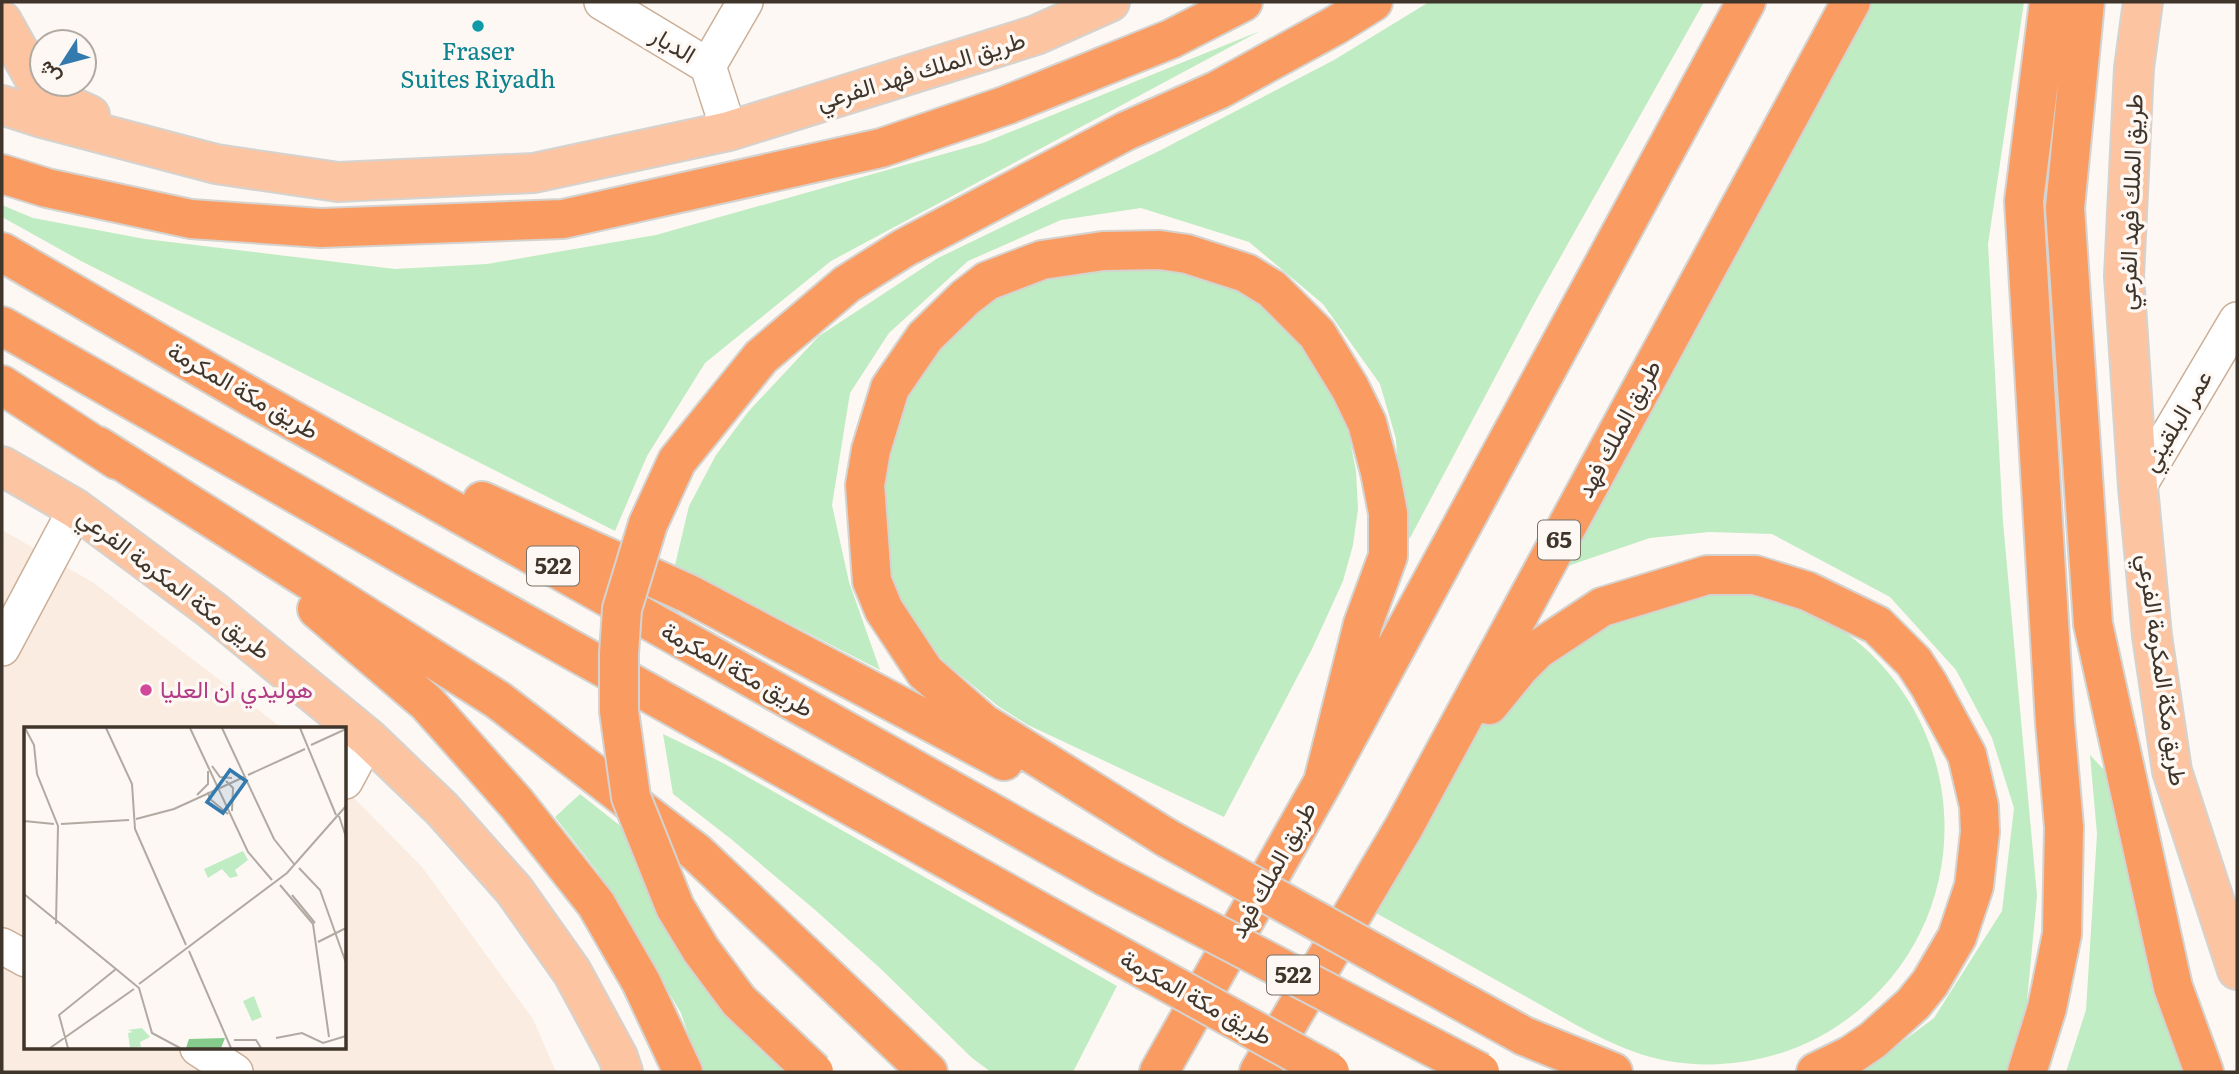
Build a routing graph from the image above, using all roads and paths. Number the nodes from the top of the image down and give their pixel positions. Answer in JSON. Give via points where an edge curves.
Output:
{"nodes":[{"id":1,"x":602,"y":2,"type":"edge"},
{"id":2,"x":745,"y":2,"type":"edge"},
{"id":3,"x":1110,"y":2,"type":"edge"},
{"id":4,"x":1243,"y":2,"type":"edge"},
{"id":5,"x":1373,"y":2,"type":"edge"},
{"id":6,"x":1746,"y":2,"type":"edge"},
{"id":7,"x":1851,"y":2,"type":"edge"},
{"id":8,"x":2049,"y":2,"type":"edge"},
{"id":9,"x":2085,"y":2,"type":"edge"},
{"id":10,"x":2143,"y":2,"type":"edge"},
{"id":11,"x":2,"y":21,"type":"edge"},
{"id":12,"x":708,"y":66,"type":"junction"},
{"id":13,"x":2,"y":105,"type":"edge"},
{"id":14,"x":729,"y":131,"type":"junction"},
{"id":15,"x":216,"y":164,"type":"junction"},
{"id":16,"x":2,"y":174,"type":"edge"},
{"id":17,"x":2,"y":252,"type":"edge"},
{"id":18,"x":2237,"y":320,"type":"edge"},
{"id":19,"x":2,"y":326,"type":"edge"},
{"id":20,"x":2,"y":385,"type":"edge"},
{"id":21,"x":253,"y":397,"type":"junction"},
{"id":22,"x":98,"y":446,"type":"junction"},
{"id":23,"x":2,"y":466,"type":"edge"},
{"id":24,"x":2138,"y":487,"type":"junction"},
{"id":25,"x":76,"y":509,"type":"junction"},
{"id":26,"x":2,"y":648,"type":"edge"},
{"id":27,"x":368,"y":738,"type":"junction"},
{"id":28,"x":346,"y":779,"type":"edge"},
{"id":29,"x":1323,"y":782,"type":"junction"},
{"id":30,"x":1404,"y":827,"type":"junction"},
{"id":31,"x":1167,"y":838,"type":"junction"},
{"id":32,"x":2,"y":946,"type":"edge"},
{"id":33,"x":24,"y":958,"type":"edge"},
{"id":34,"x":2237,"y":970,"type":"edge"},
{"id":35,"x":1524,"y":1035,"type":"junction"},
{"id":36,"x":203,"y":1050,"type":"edge"},
{"id":37,"x":235,"y":1072,"type":"edge"},
{"id":38,"x":623,"y":1072,"type":"edge"},
{"id":39,"x":682,"y":1072,"type":"edge"},
{"id":40,"x":814,"y":1072,"type":"edge"},
{"id":41,"x":928,"y":1072,"type":"edge"},
{"id":42,"x":1159,"y":1072,"type":"edge"},
{"id":43,"x":1259,"y":1072,"type":"edge"},
{"id":44,"x":1330,"y":1072,"type":"edge"},
{"id":45,"x":1480,"y":1072,"type":"edge"},
{"id":46,"x":1576,"y":1072,"type":"edge"},
{"id":47,"x":1613,"y":1072,"type":"edge"},
{"id":48,"x":1816,"y":1072,"type":"edge"},
{"id":49,"x":2027,"y":1072,"type":"edge"},
{"id":50,"x":2204,"y":1072,"type":"edge"}],
"edges":[{"from":1,"to":12,"type":"street","name":"الديار"},
{"from":2,"to":12,"type":"street"},
{"from":3,"to":14,"type":"main road","name":"طريق الملك فهد الفرعي","via":[[1036,35]]},
{"from":4,"to":16,"type":"highway","via":[[1171,39],[1007,106],[881,148],[563,219],[321,228],[191,219]]},
{"from":5,"to":40,"type":"highway","bridge":true,"via":[[1218,90],[1126,131],[904,248],[847,284],[761,357],[677,461],[648,524],[622,609],[619,711],[631,797],[675,907],[701,950],[739,1001]]},
{"from":6,"to":29,"type":"highway","name":"طريق الملك فهد"},
{"from":7,"to":30,"type":"highway","name":"طريق الملك فهد","number":"65"},
{"from":8,"to":49,"type":"highway","via":[[2024,201],[2064,827],[2062,934],[2047,1008]]},
{"from":9,"to":50,"type":"highway","via":[[2065,208],[2093,624],[2173,987]]},
{"from":10,"to":24,"type":"main road","name":"طريق الملك فهد الفرعي","via":[[2134,68],[2124,276]]},
{"from":11,"to":15,"type":"main road","via":[[33,78],[51,97]]},
{"from":12,"to":14,"type":"street"},
{"from":13,"to":15,"type":"main road"},
{"from":14,"to":15,"type":"main road","via":[[534,173],[338,182]]},
{"from":17,"to":21,"type":"highway","name":"طريق مكة المكرمة","number":"522"},
{"from":18,"to":24,"type":"street","name":"عمر البلقيني"},
{"from":19,"to":44,"type":"highway","name":"طريق مكة المكرمة","number":"522","bridge":true,"via":[[429,570]]},
{"from":20,"to":22,"type":"highway"},
{"from":21,"to":31,"type":"highway","via":[[689,594],[1040,780]]},
{"from":21,"to":45,"type":"highway","name":"طريق مكة المكرمة","number":"522","bridge":true,"via":[[1106,877]]},
{"from":22,"to":39,"type":"highway","via":[[327,617],[427,703],[516,803],[596,904],[641,982]]},
{"from":22,"to":41,"type":"highway","via":[[498,701],[697,853]]},
{"from":23,"to":25,"type":"main road","name":"طريق مكة المكرمة الفرعي"},
{"from":24,"to":34,"type":"main road","name":"طريق مكة المكرمة الفرعي","via":[[2152,636],[2172,771]]},
{"from":25,"to":26,"type":"street"},
{"from":25,"to":27,"type":"main road","name":"طريق مكة المكرمة الفرعي","via":[[212,610]]},
{"from":27,"to":28,"type":"street"},
{"from":27,"to":38,"type":"main road","name":"طريق مكة المكرمة الفرعي","via":[[442,809],[514,890],[572,972]]},
{"from":29,"to":31,"type":"highway","via":[[1363,624],[1388,556],[1388,513],[1380,472],[1367,423],[1350,388],[1317,334],[1272,289],[1246,273],[1160,250],[1103,251],[1042,260],[988,281],[965,298],[925,337],[890,388],[865,485],[872,581],[884,610],[925,672],[983,723]]},
{"from":29,"to":42,"type":"highway","name":"طريق الملك فهد"},
{"from":30,"to":43,"type":"highway","name":"طريق الملك فهد","number":"65"},
{"from":30,"to":48,"type":"highway","via":[[1479,716],[1520,667],[1537,650],[1602,607],[1707,575],[1755,575],[1807,591],[1877,625],[1914,662],[1967,755],[1979,806],[1978,859],[1957,937],[1930,983],[1873,1040]]},
{"from":31,"to":35,"type":"highway","bridge":true},
{"from":32,"to":33,"type":"street"},
{"from":35,"to":46,"type":"highway"},
{"from":35,"to":47,"type":"highway"},
{"from":36,"to":37,"type":"street"}]}
